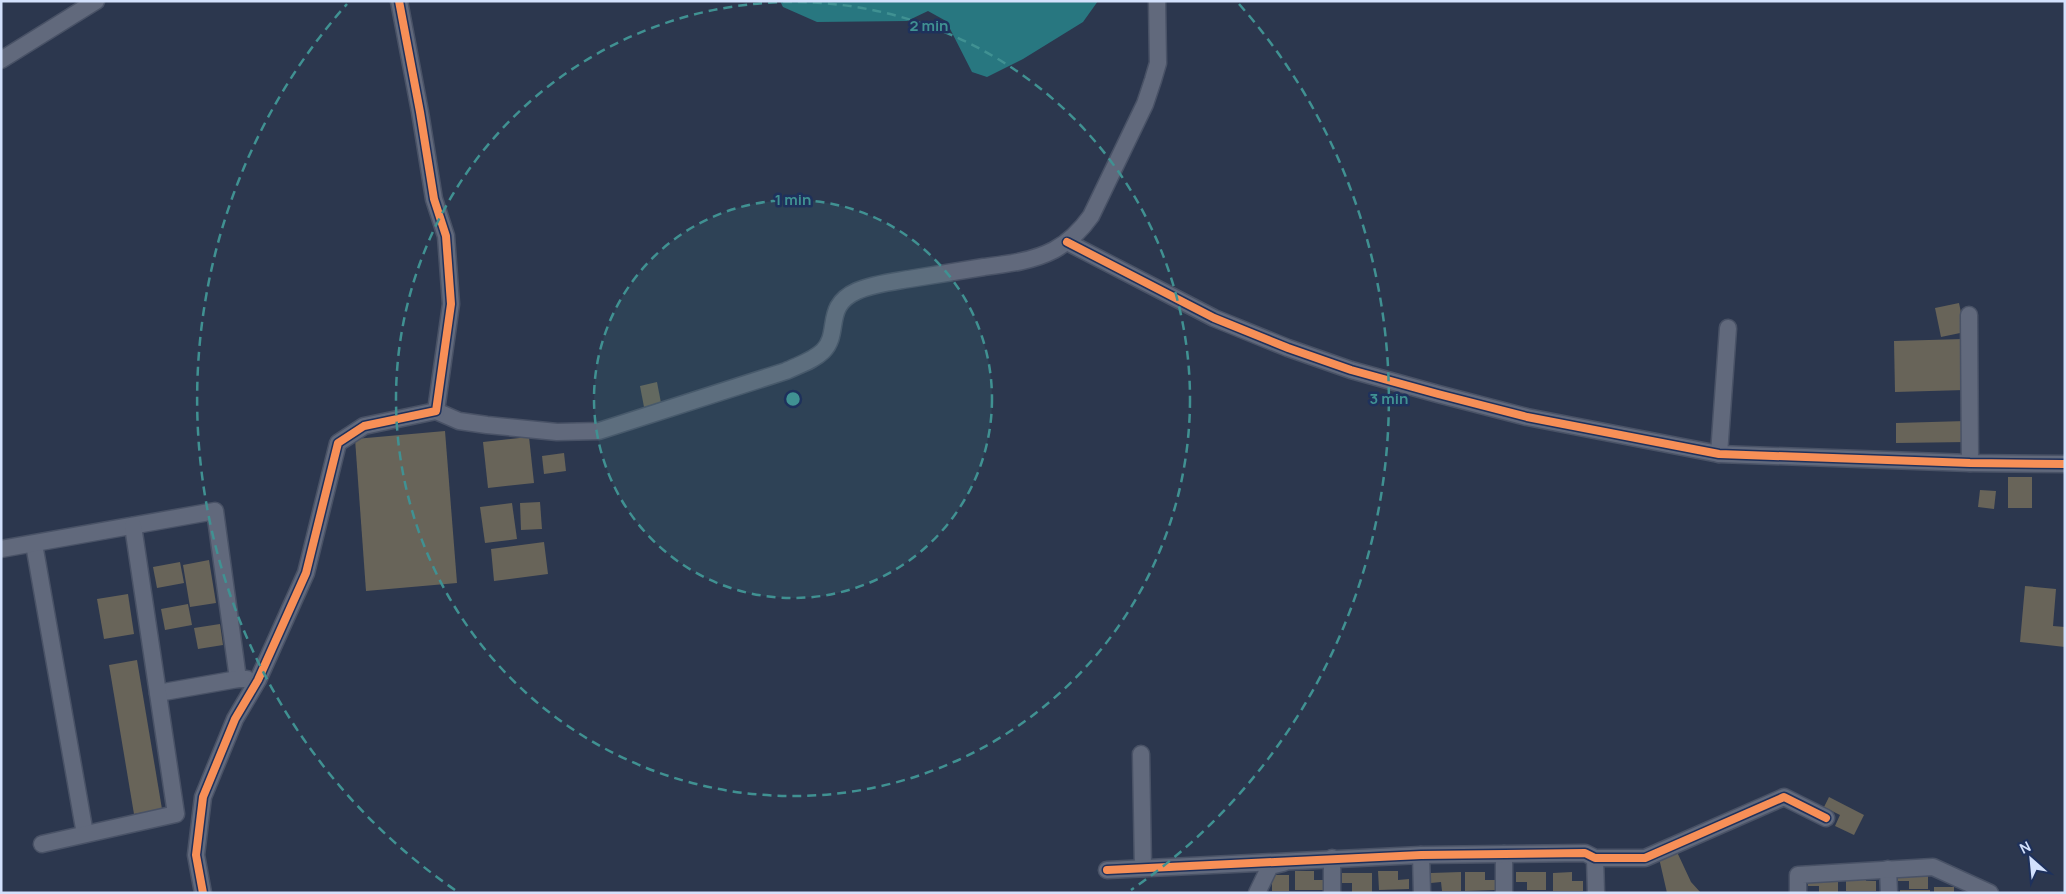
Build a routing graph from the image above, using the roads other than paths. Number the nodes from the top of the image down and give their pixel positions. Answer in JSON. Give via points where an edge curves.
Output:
{"nodes":[{"id":1,"x":96,"y":1,"type":"edge"},
{"id":2,"x":399,"y":1,"type":"edge"},
{"id":3,"x":1157,"y":1,"type":"edge"},
{"id":4,"x":1,"y":60,"type":"edge"},
{"id":5,"x":1067,"y":242,"type":"junction"},
{"id":6,"x":1969,"y":315,"type":"dead end"},
{"id":7,"x":1728,"y":328,"type":"dead end"},
{"id":8,"x":436,"y":410,"type":"junction"},
{"id":9,"x":1719,"y":454,"type":"junction"},
{"id":10,"x":1970,"y":463,"type":"junction"},
{"id":11,"x":2065,"y":464,"type":"edge"},
{"id":12,"x":133,"y":526,"type":"junction"},
{"id":13,"x":34,"y":544,"type":"junction"},
{"id":14,"x":1,"y":550,"type":"edge"},
{"id":15,"x":238,"y":679,"type":"junction"},
{"id":16,"x":258,"y":680,"type":"junction"},
{"id":17,"x":158,"y":694,"type":"junction"},
{"id":18,"x":1141,"y":754,"type":"dead end"},
{"id":19,"x":1826,"y":818,"type":"dead end"},
{"id":20,"x":85,"y":834,"type":"junction"},
{"id":21,"x":42,"y":844,"type":"dead end"},
{"id":22,"x":1504,"y":854,"type":"junction"},
{"id":23,"x":1420,"y":855,"type":"junction"},
{"id":24,"x":1332,"y":858,"type":"junction"},
{"id":25,"x":1595,"y":858,"type":"junction"},
{"id":26,"x":1294,"y":860,"type":"junction"},
{"id":27,"x":1143,"y":868,"type":"junction"},
{"id":28,"x":1888,"y":869,"type":"junction"},
{"id":29,"x":1107,"y":870,"type":"dead end"},
{"id":30,"x":1974,"y":889,"type":"edge"},
{"id":31,"x":203,"y":893,"type":"edge"},
{"id":32,"x":1257,"y":893,"type":"edge"},
{"id":33,"x":1332,"y":893,"type":"edge"},
{"id":34,"x":1422,"y":893,"type":"edge"},
{"id":35,"x":1504,"y":893,"type":"edge"},
{"id":36,"x":1596,"y":893,"type":"edge"},
{"id":37,"x":1798,"y":893,"type":"edge"},
{"id":38,"x":1888,"y":893,"type":"edge"},
{"id":39,"x":1990,"y":893,"type":"edge"}],
"edges":[{"from":1,"to":4,"type":"street"},
{"from":2,"to":8,"type":"street","via":[[434,199],[446,236],[451,304]]},
{"from":3,"to":5,"type":"street","via":[[1158,63],[1145,104],[1091,216]]},
{"from":5,"to":8,"type":"street","via":[[1036,257],[1013,263],[883,283],[856,291],[843,300],[836,311],[830,341],[809,360],[786,371],[599,432],[558,432],[487,425],[459,421]]},
{"from":5,"to":9,"type":"street","via":[[1214,318],[1351,370],[1527,417]]},
{"from":6,"to":10,"type":"street"},
{"from":7,"to":9,"type":"street"},
{"from":8,"to":16,"type":"street","via":[[364,426],[338,443],[306,573]]},
{"from":9,"to":10,"type":"street"},
{"from":10,"to":11,"type":"street"},
{"from":12,"to":13,"type":"street"},
{"from":12,"to":15,"type":"street","via":[[215,511]]},
{"from":12,"to":17,"type":"street"},
{"from":13,"to":14,"type":"street"},
{"from":13,"to":20,"type":"street"},
{"from":15,"to":16,"type":"street"},
{"from":15,"to":17,"type":"street"},
{"from":16,"to":31,"type":"street","via":[[235,719],[203,797],[196,855]]},
{"from":17,"to":20,"type":"street","via":[[176,814]]},
{"from":18,"to":27,"type":"street"},
{"from":19,"to":25,"type":"street","via":[[1784,798],[1645,858]]},
{"from":20,"to":21,"type":"street"},
{"from":22,"to":23,"type":"street"},
{"from":22,"to":25,"type":"street","via":[[1585,854]]},
{"from":22,"to":35,"type":"street"},
{"from":23,"to":24,"type":"street"},
{"from":23,"to":34,"type":"street"},
{"from":24,"to":26,"type":"street"},
{"from":24,"to":33,"type":"street"},
{"from":25,"to":36,"type":"street"},
{"from":26,"to":27,"type":"street"},
{"from":26,"to":32,"type":"street","via":[[1270,866]]},
{"from":27,"to":29,"type":"street"},
{"from":28,"to":30,"type":"street","via":[[1933,867]]},
{"from":28,"to":37,"type":"street","via":[[1798,875]]},
{"from":28,"to":38,"type":"street"},
{"from":30,"to":39,"type":"street"}]}
